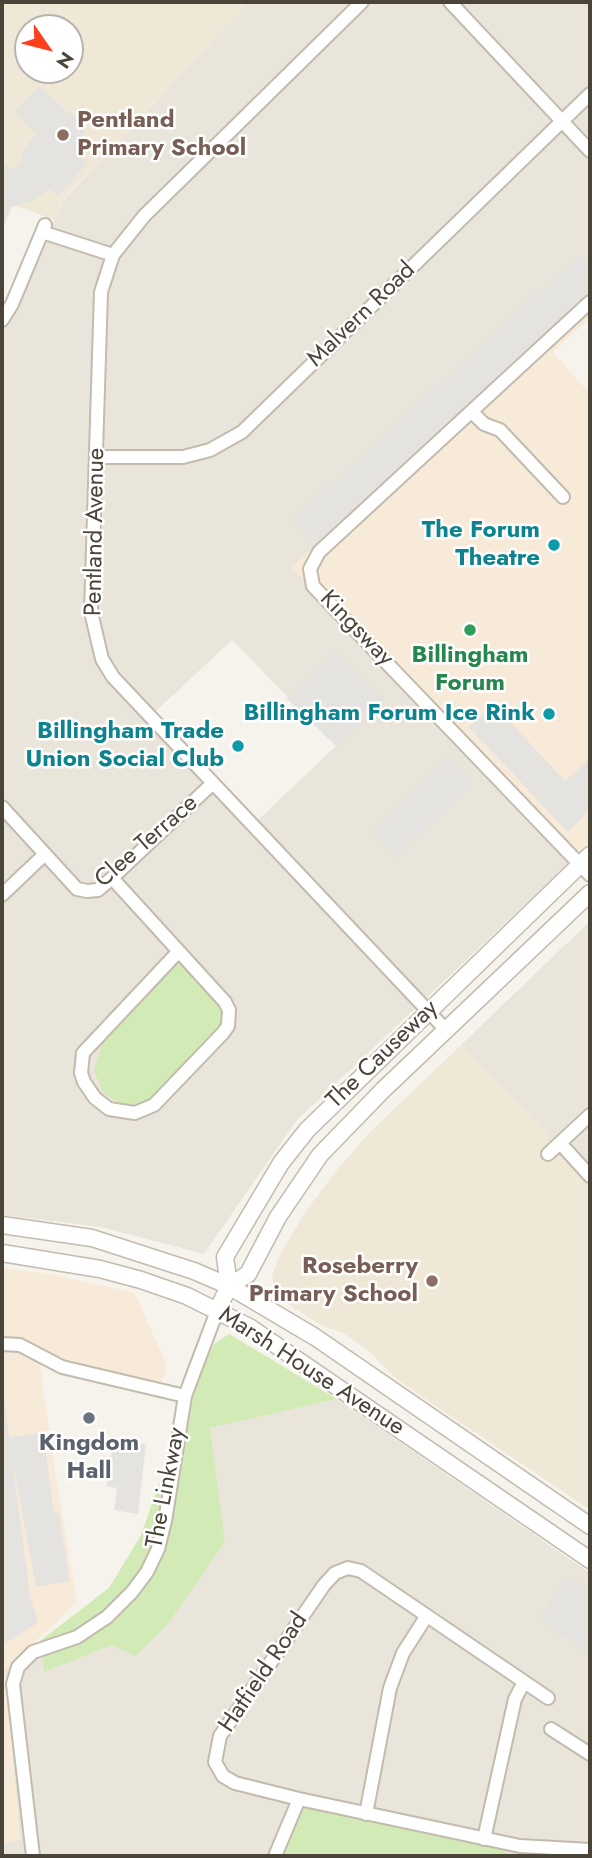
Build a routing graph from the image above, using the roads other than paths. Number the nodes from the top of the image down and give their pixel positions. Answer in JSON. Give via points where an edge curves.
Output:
{"nodes":[{"id":1,"x":362,"y":2,"type":"edge"},
{"id":2,"x":450,"y":2,"type":"edge"},
{"id":3,"x":590,"y":94,"type":"edge"},
{"id":4,"x":561,"y":120,"type":"junction"},
{"id":5,"x":590,"y":151,"type":"edge"},
{"id":6,"x":113,"y":255,"type":"junction"},
{"id":7,"x":590,"y":302,"type":"edge"},
{"id":8,"x":2,"y":320,"type":"edge"},
{"id":9,"x":472,"y":412,"type":"junction"},
{"id":10,"x":97,"y":457,"type":"junction"},
{"id":11,"x":564,"y":497,"type":"dead end"},
{"id":12,"x":213,"y":783,"type":"junction"},
{"id":13,"x":2,"y":807,"type":"edge"},
{"id":14,"x":44,"y":855,"type":"junction"},
{"id":15,"x":587,"y":865,"type":"edge"},
{"id":16,"x":112,"y":878,"type":"junction"},
{"id":17,"x":590,"y":893,"type":"edge"},
{"id":18,"x":2,"y":895,"type":"edge"},
{"id":19,"x":178,"y":951,"type":"junction"},
{"id":20,"x":428,"y":1011,"type":"junction"},
{"id":21,"x":446,"y":1030,"type":"junction"},
{"id":22,"x":590,"y":1115,"type":"edge"},
{"id":23,"x":560,"y":1143,"type":"junction"},
{"id":24,"x":548,"y":1154,"type":"dead end"},
{"id":25,"x":590,"y":1176,"type":"edge"},
{"id":26,"x":2,"y":1225,"type":"edge"},
{"id":27,"x":2,"y":1253,"type":"edge"},
{"id":28,"x":229,"y":1286,"type":"junction"},
{"id":29,"x":217,"y":1311,"type":"junction"},
{"id":30,"x":2,"y":1344,"type":"edge"},
{"id":31,"x":185,"y":1396,"type":"junction"},
{"id":32,"x":590,"y":1526,"type":"edge"},
{"id":33,"x":590,"y":1560,"type":"edge"},
{"id":34,"x":426,"y":1617,"type":"junction"},
{"id":35,"x":523,"y":1684,"type":"junction"},
{"id":36,"x":548,"y":1698,"type":"dead end"},
{"id":37,"x":551,"y":1730,"type":"dead end"},
{"id":38,"x":590,"y":1754,"type":"edge"},
{"id":39,"x":299,"y":1799,"type":"junction"},
{"id":40,"x":366,"y":1814,"type":"junction"},
{"id":41,"x":484,"y":1839,"type":"junction"},
{"id":42,"x":590,"y":1850,"type":"edge"},
{"id":43,"x":520,"y":1851,"type":"edge"},
{"id":44,"x":33,"y":1856,"type":"edge"},
{"id":45,"x":275,"y":1856,"type":"edge"}],
"edges":[{"from":1,"to":6,"type":"street","name":"Pentland Avenue","via":[[144,216]]},
{"from":2,"to":4,"type":"street"},
{"from":3,"to":4,"type":"street","name":"Malvern Road"},
{"from":4,"to":5,"type":"street"},
{"from":4,"to":10,"type":"street","name":"Malvern Road","via":[[242,432],[210,450],[183,457]]},
{"from":6,"to":8,"type":"street","via":[[43,228]]},
{"from":6,"to":10,"type":"street","name":"Pentland Avenue","via":[[101,292]]},
{"from":7,"to":9,"type":"street","name":"Kingsway"},
{"from":9,"to":11,"type":"street","via":[[484,424],[500,430]]},
{"from":9,"to":15,"type":"street","name":"Kingsway","via":[[319,552],[310,569],[313,586]]},
{"from":10,"to":12,"type":"street","name":"Pentland Avenue","via":[[92,612],[102,659],[113,677]]},
{"from":12,"to":16,"type":"street","name":"Clee Terrace"},
{"from":12,"to":20,"type":"street","name":"Pentland Avenue"},
{"from":13,"to":14,"type":"street"},
{"from":14,"to":16,"type":"street","name":"Clee Terrace","via":[[77,889],[98,890]]},
{"from":14,"to":18,"type":"street"},
{"from":15,"to":20,"type":"street","name":"The Causeway"},
{"from":16,"to":19,"type":"street"},
{"from":17,"to":21,"type":"street","name":"The Causeway"},
{"from":19,"to":19,"type":"street","via":[[225,1002],[228,1026],[154,1105],[135,1113],[109,1109],[84,1082],[83,1053]]},
{"from":20,"to":21,"type":"street","name":"Pentland Avenue"},
{"from":20,"to":28,"type":"street","name":"The Causeway","via":[[331,1104],[281,1163],[225,1258]]},
{"from":21,"to":28,"type":"street","name":"The Causeway","via":[[320,1156],[278,1217],[247,1274]]},
{"from":22,"to":23,"type":"street"},
{"from":23,"to":24,"type":"street"},
{"from":23,"to":25,"type":"street"},
{"from":26,"to":28,"type":"street","name":"Marsh House Avenue","via":[[92,1238]]},
{"from":27,"to":29,"type":"street","name":"Marsh House Avenue","via":[[100,1269],[187,1296]]},
{"from":28,"to":29,"type":"street","name":"The Causeway"},
{"from":28,"to":32,"type":"street","name":"Marsh House Avenue","via":[[314,1337]]},
{"from":29,"to":31,"type":"street","name":"The Linkway"},
{"from":29,"to":33,"type":"street","name":"Marsh House Avenue","via":[[290,1354]]},
{"from":30,"to":31,"type":"street","via":[[20,1345],[67,1369]]},
{"from":31,"to":44,"type":"street","name":"The Linkway","via":[[165,1521],[147,1572],[107,1617],[77,1637],[33,1652],[18,1667],[13,1684]]},
{"from":34,"to":35,"type":"street","name":"Hatfield Road"},
{"from":34,"to":39,"type":"street","name":"Hatfield Road","via":[[354,1569],[341,1570],[324,1585],[220,1736],[216,1749],[218,1770],[234,1783]]},
{"from":34,"to":40,"type":"street","via":[[403,1653],[390,1688]]},
{"from":35,"to":36,"type":"street","name":"Hatfield Road"},
{"from":35,"to":41,"type":"street","via":[[515,1699]]},
{"from":37,"to":38,"type":"street"},
{"from":39,"to":40,"type":"street","name":"Hatfield Road"},
{"from":39,"to":45,"type":"street"},
{"from":40,"to":41,"type":"street","name":"Hatfield Road"},
{"from":41,"to":43,"type":"street","name":"Hatfield Road"},
{"from":42,"to":43,"type":"street","name":"Hatfield Road"}]}
